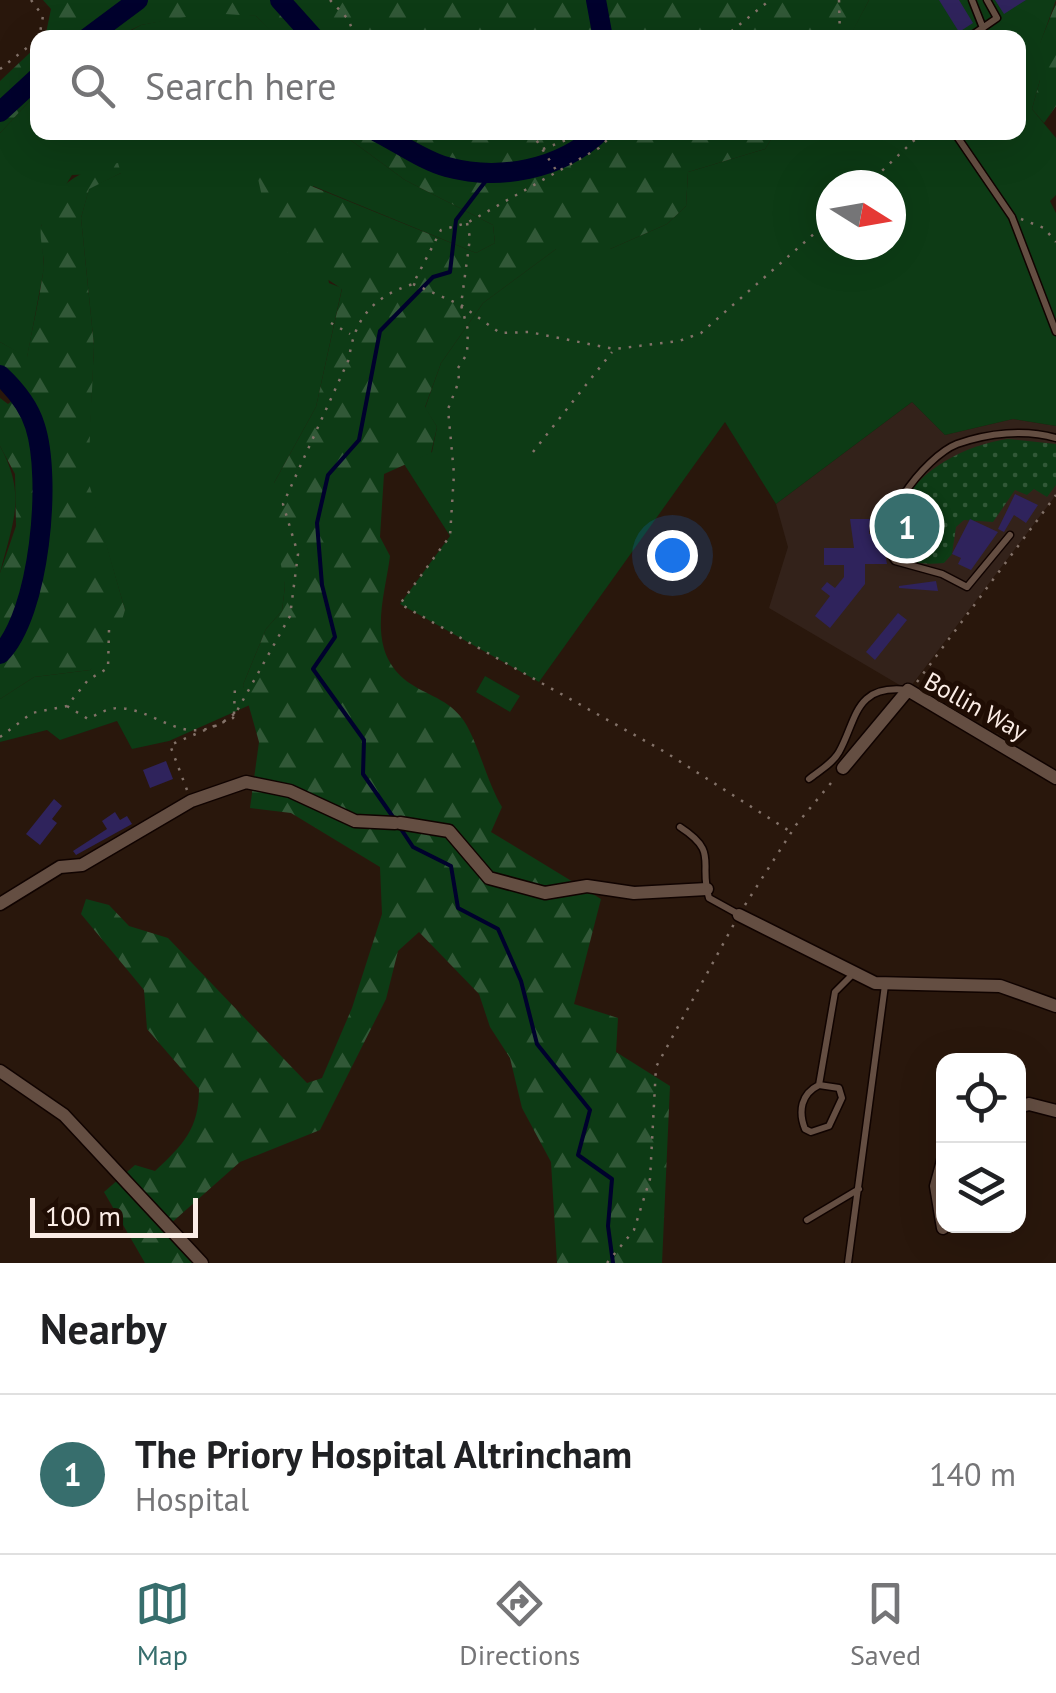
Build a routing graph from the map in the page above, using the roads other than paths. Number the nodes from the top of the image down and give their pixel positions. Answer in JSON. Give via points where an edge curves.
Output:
{"nodes":[{"id":1,"x":972,"y":0,"type":"edge"},
{"id":2,"x":987,"y":0,"type":"edge"},
{"id":3,"x":983,"y":28,"type":"junction"},
{"id":4,"x":980,"y":30,"type":"edge"},
{"id":5,"x":959,"y":140,"type":"edge"},
{"id":6,"x":1056,"y":332,"type":"edge"},
{"id":7,"x":1056,"y":438,"type":"edge"},
{"id":8,"x":1010,"y":535,"type":"dead end"},
{"id":9,"x":909,"y":690,"type":"junction"},
{"id":10,"x":843,"y":768,"type":"road end"},
{"id":11,"x":1056,"y":778,"type":"edge"},
{"id":12,"x":809,"y":779,"type":"dead end"},
{"id":13,"x":680,"y":828,"type":"dead end"},
{"id":14,"x":706,"y":890,"type":"junction"},
{"id":15,"x":0,"y":904,"type":"edge"},
{"id":16,"x":739,"y":915,"type":"joint"},
{"id":17,"x":852,"y":975,"type":"junction"},
{"id":18,"x":886,"y":984,"type":"junction"},
{"id":19,"x":1056,"y":1006,"type":"edge"},
{"id":20,"x":0,"y":1071,"type":"edge"},
{"id":21,"x":819,"y":1085,"type":"junction"},
{"id":22,"x":1026,"y":1105,"type":"edge"},
{"id":23,"x":1056,"y":1110,"type":"edge"},
{"id":24,"x":860,"y":1188,"type":"junction"},
{"id":25,"x":807,"y":1220,"type":"dead end"},
{"id":26,"x":202,"y":1263,"type":"edge"},
{"id":27,"x":848,"y":1263,"type":"edge"}],
"edges":[{"from":1,"to":3,"type":"lane"},
{"from":2,"to":3,"type":"lane","via":[[997,18]]},
{"from":3,"to":4,"type":"lane"},
{"from":5,"to":6,"type":"lane","via":[[1012,217]]},
{"from":7,"to":8,"type":"lane","via":[[1007,434],[942,453],[902,498],[886,545],[895,561],[967,588]]},
{"from":9,"to":10,"type":"street","name":"Bollin Way"},
{"from":9,"to":11,"type":"street","name":"Bollin Way"},
{"from":9,"to":12,"type":"lane","via":[[887,690],[863,701],[838,753]]},
{"from":13,"to":14,"type":"lane","via":[[707,853]]},
{"from":14,"to":15,"type":"street","via":[[634,893],[587,886],[546,893],[489,878],[449,831],[354,820],[290,791],[246,782],[191,801]]},
{"from":14,"to":16,"type":"lane","via":[[715,904]]},
{"from":16,"to":17,"type":"street"},
{"from":17,"to":18,"type":"street"},
{"from":17,"to":21,"type":"lane","via":[[835,992]]},
{"from":18,"to":19,"type":"street","via":[[1000,986]]},
{"from":18,"to":24,"type":"lane"},
{"from":20,"to":26,"type":"street","via":[[64,1116]]},
{"from":21,"to":21,"type":"lane","via":[[839,1088],[842,1098],[828,1126],[811,1132],[801,1108]]},
{"from":22,"to":23,"type":"street"},
{"from":24,"to":25,"type":"lane"},
{"from":24,"to":27,"type":"lane"}]}
